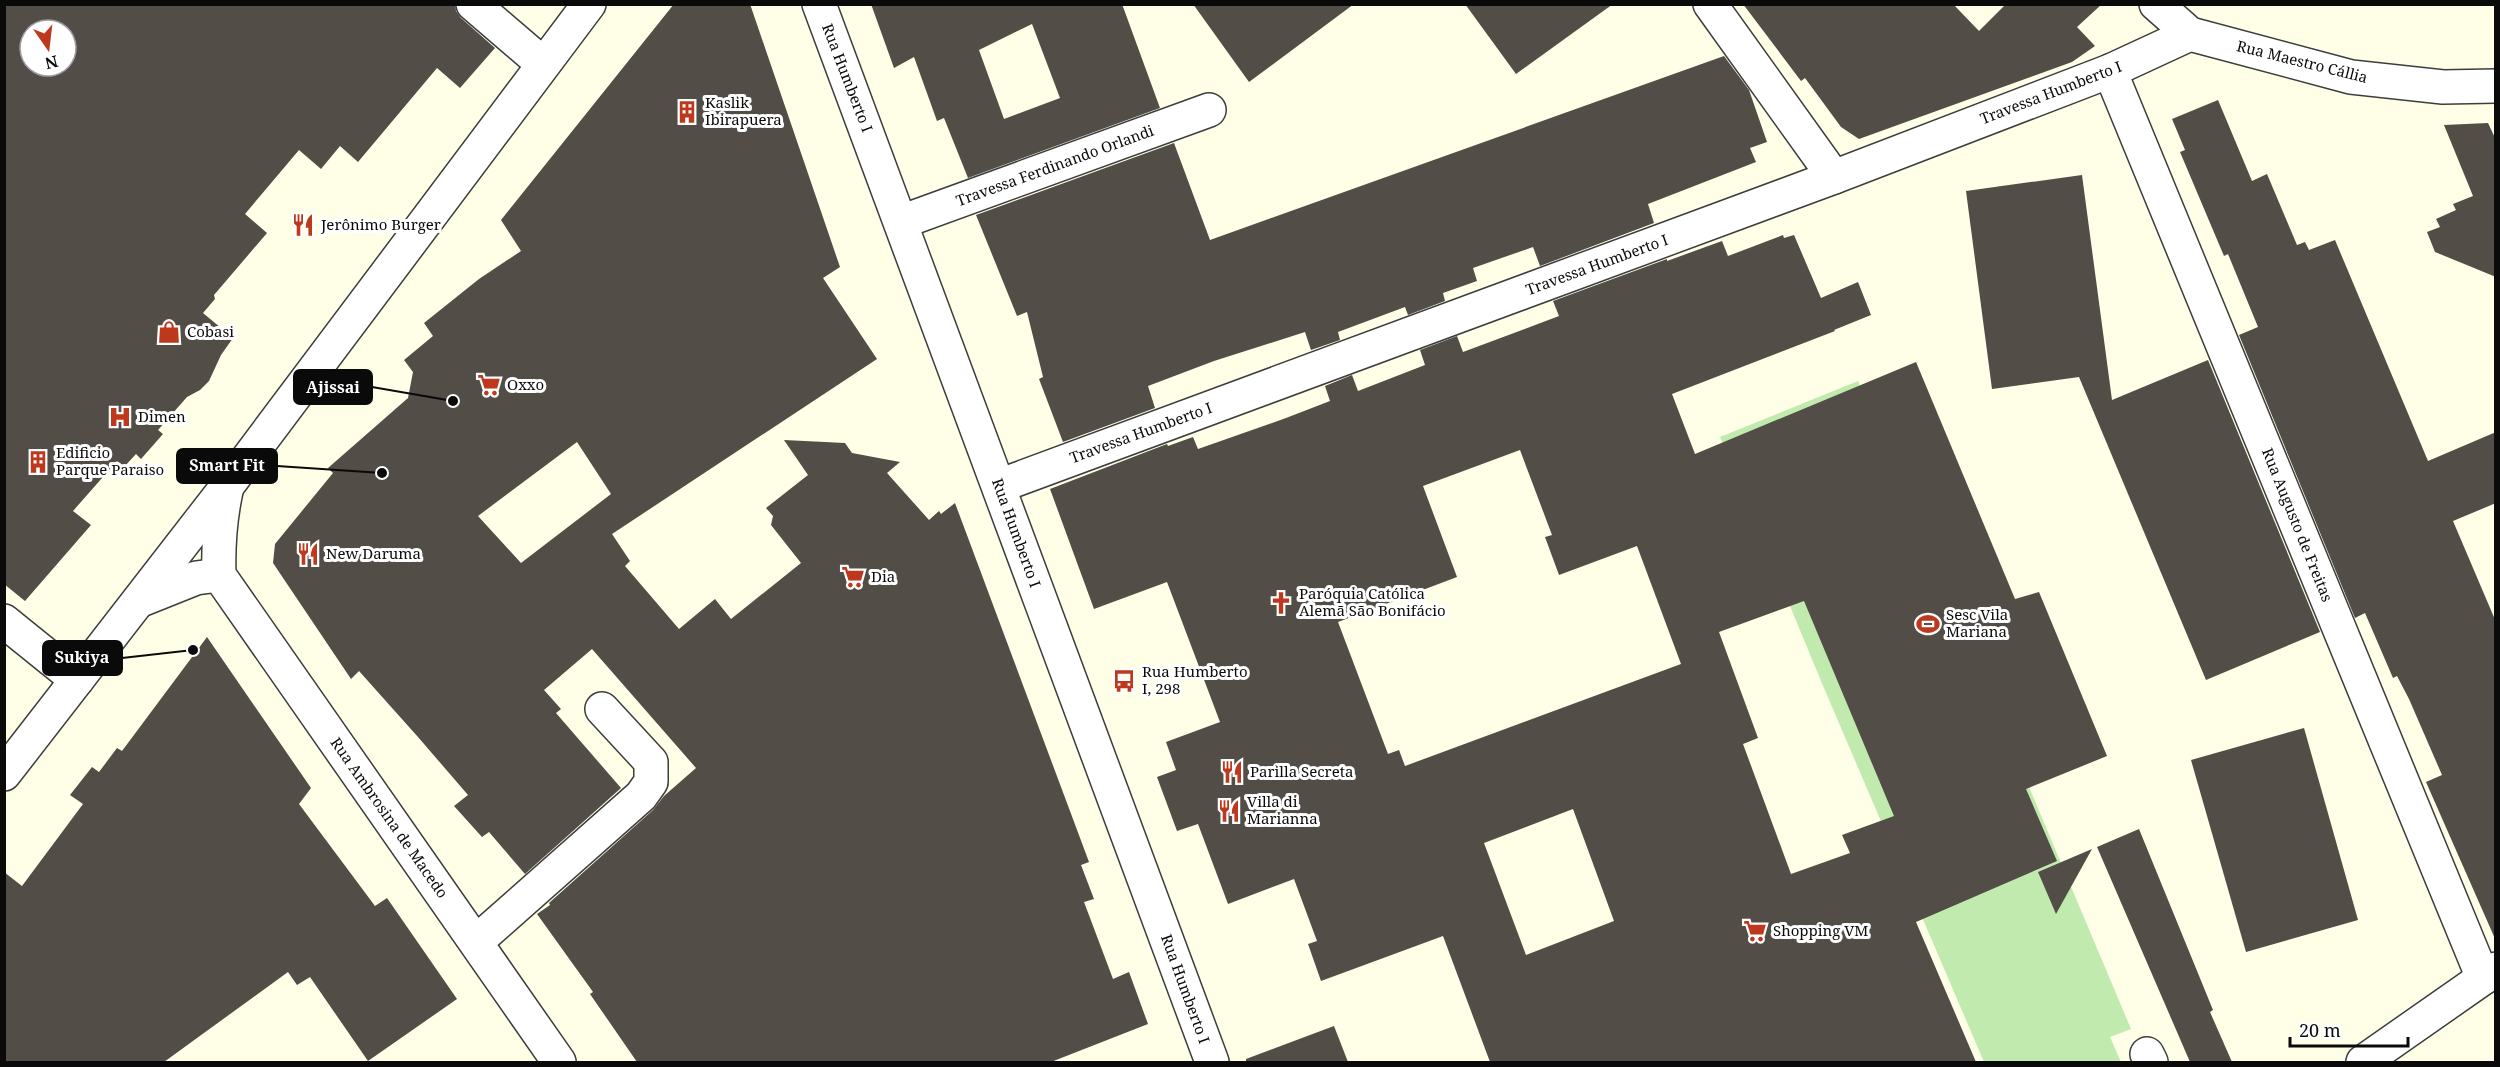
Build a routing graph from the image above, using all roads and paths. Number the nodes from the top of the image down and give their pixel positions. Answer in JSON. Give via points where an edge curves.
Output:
{"nodes":[{"id":1,"x":473,"y":4,"type":"edge"},
{"id":2,"x":589,"y":4,"type":"edge"},
{"id":3,"x":819,"y":4,"type":"edge"},
{"id":4,"x":1710,"y":4,"type":"edge"},
{"id":5,"x":2156,"y":4,"type":"edge"},
{"id":6,"x":2190,"y":34,"type":"junction"},
{"id":7,"x":543,"y":64,"type":"junction"},
{"id":8,"x":2110,"y":71,"type":"junction"},
{"id":9,"x":2496,"y":86,"type":"edge"},
{"id":10,"x":1209,"y":110,"type":"dead end"},
{"id":11,"x":1834,"y":177,"type":"junction"},
{"id":12,"x":901,"y":222,"type":"junction"},
{"id":13,"x":228,"y":484,"type":"junction"},
{"id":14,"x":999,"y":486,"type":"junction"},
{"id":15,"x":219,"y":574,"type":"junction"},
{"id":16,"x":137,"y":602,"type":"junction"},
{"id":17,"x":4,"y":621,"type":"edge"},
{"id":18,"x":76,"y":680,"type":"junction"},
{"id":19,"x":602,"y":709,"type":"dead end"},
{"id":20,"x":4,"y":774,"type":"edge"},
{"id":21,"x":476,"y":942,"type":"junction"},
{"id":22,"x":2489,"y":974,"type":"edge"},
{"id":23,"x":559,"y":1062,"type":"edge"},
{"id":24,"x":1212,"y":1062,"type":"edge"},
{"id":25,"x":2364,"y":1062,"type":"edge"}],
"edges":[{"from":1,"to":7,"type":"street"},
{"from":2,"to":7,"type":"street"},
{"from":3,"to":12,"type":"street","name":"Rua Humberto I"},
{"from":4,"to":11,"type":"street"},
{"from":5,"to":6,"type":"street","name":"Rua Maestro Cállia"},
{"from":6,"to":8,"type":"street","name":"Travessa Humberto I"},
{"from":6,"to":9,"type":"street","name":"Rua Maestro Cállia","via":[[2351,77],[2443,87]]},
{"from":7,"to":13,"type":"street"},
{"from":8,"to":11,"type":"street","name":"Travessa Humberto I"},
{"from":8,"to":22,"type":"street","name":"Rua Augusto de Freitas"},
{"from":10,"to":12,"type":"street","name":"Travessa Ferdinando Orlandi"},
{"from":11,"to":14,"type":"street","name":"Travessa Humberto I"},
{"from":12,"to":14,"type":"street","name":"Rua Humberto I"},
{"from":13,"to":15,"type":"street","via":[[219,526]]},
{"from":13,"to":16,"type":"street"},
{"from":14,"to":24,"type":"street","name":"Rua Humberto I"},
{"from":15,"to":16,"type":"street","via":[[196,578]]},
{"from":15,"to":21,"type":"street","name":"Rua Ambrosina de Macedo"},
{"from":16,"to":18,"type":"street"},
{"from":17,"to":18,"type":"street"},
{"from":18,"to":20,"type":"street"},
{"from":19,"to":21,"type":"street","via":[[651,762],[651,782],[641,796]]},
{"from":21,"to":23,"type":"street","name":"Rua Ambrosina de Macedo"},
{"from":22,"to":25,"type":"street"}]}
